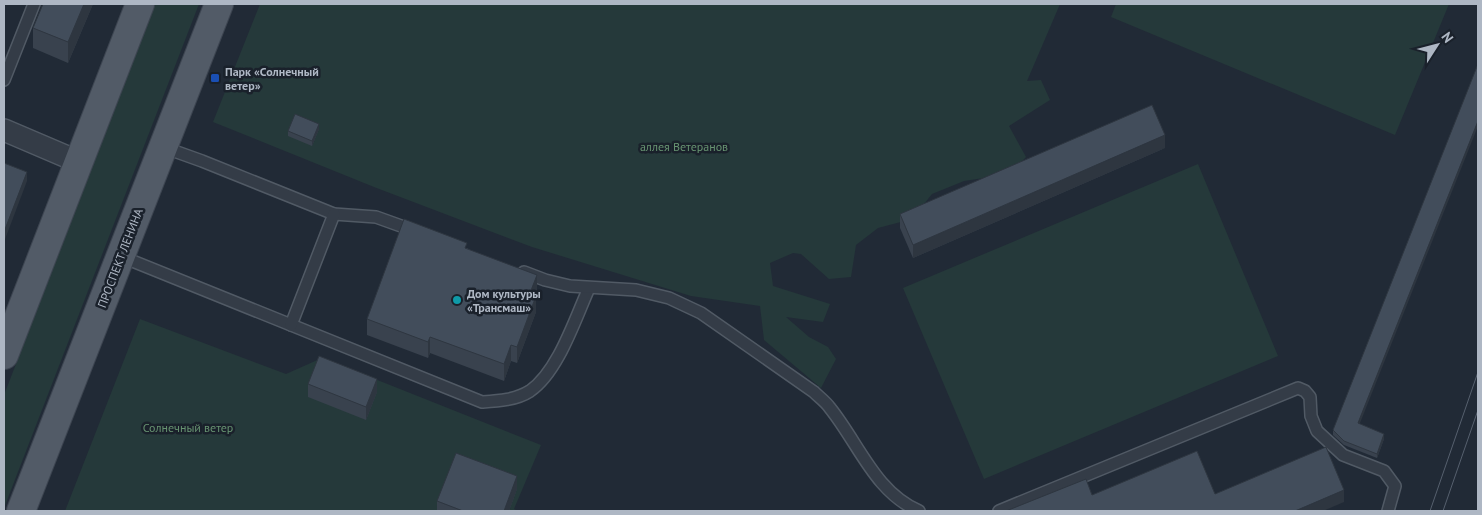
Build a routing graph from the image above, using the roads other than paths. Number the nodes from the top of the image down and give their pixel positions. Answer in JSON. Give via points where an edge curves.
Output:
{"nodes":[{"id":1,"x":34,"y":4,"type":"edge"},
{"id":2,"x":140,"y":4,"type":"edge"},
{"id":3,"x":219,"y":4,"type":"edge"},
{"id":4,"x":4,"y":80,"type":"edge"},
{"id":5,"x":4,"y":130,"type":"edge"},
{"id":6,"x":163,"y":147,"type":"junction"},
{"id":7,"x":78,"y":162,"type":"junction"},
{"id":8,"x":334,"y":214,"type":"junction"},
{"id":9,"x":426,"y":236,"type":"edge"},
{"id":10,"x":120,"y":256,"type":"junction"},
{"id":11,"x":517,"y":270,"type":"edge"},
{"id":12,"x":589,"y":288,"type":"junction"},
{"id":13,"x":291,"y":325,"type":"junction"},
{"id":14,"x":4,"y":355,"type":"edge"},
{"id":15,"x":21,"y":511,"type":"edge"},
{"id":16,"x":919,"y":511,"type":"edge"},
{"id":17,"x":1000,"y":511,"type":"edge"},
{"id":18,"x":1388,"y":511,"type":"edge"}],
"edges":[{"from":1,"to":4,"type":"lane"},
{"from":2,"to":7,"type":"main road"},
{"from":3,"to":6,"type":"main road","name":"ПРОСПЕКТ ЛЕНИНА"},
{"from":5,"to":7,"type":"street"},
{"from":6,"to":8,"type":"lane"},
{"from":6,"to":10,"type":"main road","name":"ПРОСПЕКТ ЛЕНИНА"},
{"from":7,"to":14,"type":"main road"},
{"from":8,"to":9,"type":"lane","via":[[376,217]]},
{"from":8,"to":13,"type":"lane"},
{"from":10,"to":13,"type":"lane"},
{"from":10,"to":15,"type":"main road","name":"ПРОСПЕКТ ЛЕНИНА"},
{"from":11,"to":12,"type":"lane","via":[[545,280]]},
{"from":12,"to":13,"type":"lane","via":[[553,367],[530,391],[506,401],[482,402]]},
{"from":12,"to":16,"type":"lane","via":[[636,290],[669,298],[701,313],[814,392],[830,408],[883,485],[906,505]]},
{"from":17,"to":18,"type":"lane","via":[[1298,388],[1310,397],[1311,416],[1317,431],[1343,455],[1384,472],[1395,486]]}]}
